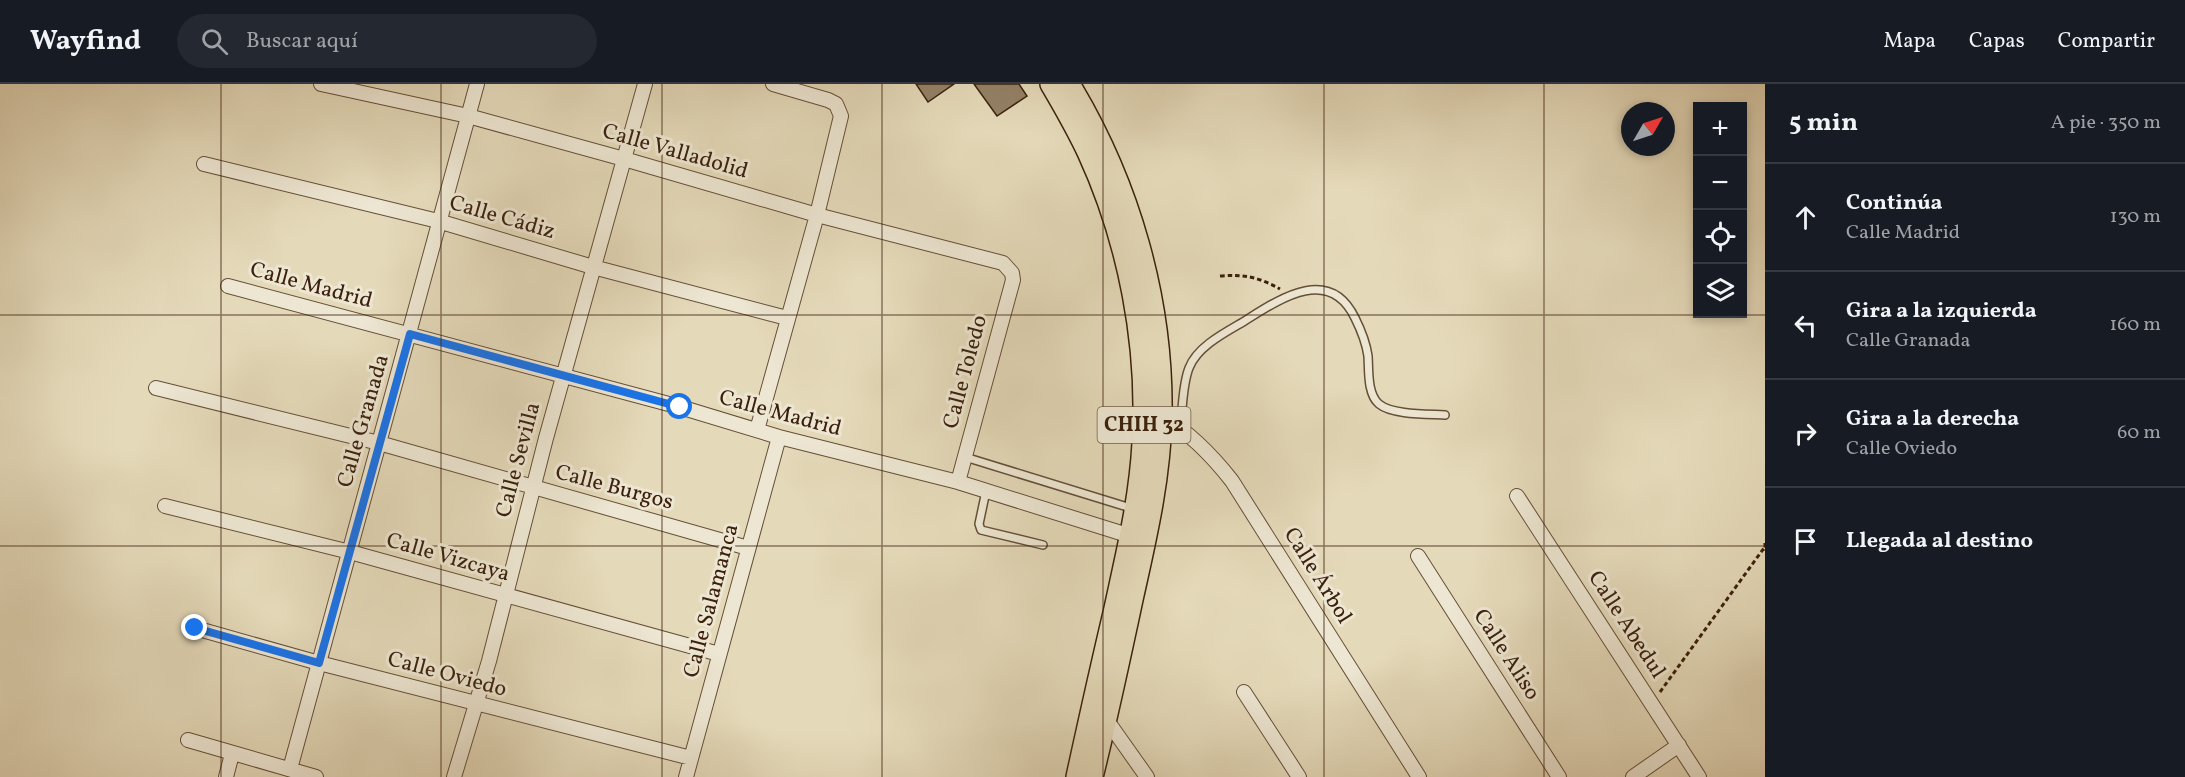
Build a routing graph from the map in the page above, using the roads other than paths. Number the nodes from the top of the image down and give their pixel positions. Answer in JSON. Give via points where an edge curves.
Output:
{"nodes":[{"id":1,"x":321,"y":84,"type":"edge"},
{"id":2,"x":477,"y":84,"type":"edge"},
{"id":3,"x":645,"y":84,"type":"edge"},
{"id":4,"x":773,"y":84,"type":"edge"},
{"id":5,"x":1051,"y":84,"type":"edge"},
{"id":6,"x":1069,"y":84,"type":"edge"},
{"id":7,"x":468,"y":116,"type":"junction"},
{"id":8,"x":624,"y":159,"type":"junction"},
{"id":9,"x":204,"y":164,"type":"dead end"},
{"id":10,"x":817,"y":215,"type":"junction"},
{"id":11,"x":438,"y":221,"type":"junction"},
{"id":12,"x":593,"y":267,"type":"junction"},
{"id":13,"x":1012,"y":273,"type":"joint"},
{"id":14,"x":228,"y":286,"type":"dead end"},
{"id":15,"x":788,"y":318,"type":"junction"},
{"id":16,"x":410,"y":334,"type":"junction"},
{"id":17,"x":564,"y":376,"type":"junction"},
{"id":18,"x":156,"y":388,"type":"dead end"},
{"id":19,"x":1161,"y":415,"type":"junction"},
{"id":20,"x":1445,"y":415,"type":"dead end"},
{"id":21,"x":1180,"y":427,"type":"junction"},
{"id":22,"x":757,"y":430,"type":"junction"},
{"id":23,"x":779,"y":436,"type":"junction"},
{"id":24,"x":379,"y":443,"type":"junction"},
{"id":25,"x":965,"y":457,"type":"junction"},
{"id":26,"x":958,"y":482,"type":"junction"},
{"id":27,"x":533,"y":488,"type":"junction"},
{"id":28,"x":986,"y":491,"type":"junction"},
{"id":29,"x":1517,"y":496,"type":"dead end"},
{"id":30,"x":165,"y":506,"type":"dead end"},
{"id":31,"x":1135,"y":510,"type":"junction"},
{"id":32,"x":1138,"y":539,"type":"junction"},
{"id":33,"x":1043,"y":545,"type":"dead end"},
{"id":34,"x":748,"y":548,"type":"junction"},
{"id":35,"x":350,"y":552,"type":"junction"},
{"id":36,"x":1418,"y":556,"type":"dead end"},
{"id":37,"x":505,"y":596,"type":"junction"},
{"id":38,"x":195,"y":628,"type":"dead end"},
{"id":39,"x":719,"y":654,"type":"junction"},
{"id":40,"x":319,"y":663,"type":"junction"},
{"id":41,"x":1244,"y":692,"type":"dead end"},
{"id":42,"x":475,"y":703,"type":"junction"},
{"id":43,"x":1106,"y":719,"type":"junction"},
{"id":44,"x":188,"y":740,"type":"dead end"},
{"id":45,"x":1679,"y":745,"type":"junction"},
{"id":46,"x":232,"y":753,"type":"junction"},
{"id":47,"x":691,"y":758,"type":"junction"},
{"id":48,"x":290,"y":769,"type":"junction"},
{"id":49,"x":226,"y":777,"type":"edge"},
{"id":50,"x":316,"y":777,"type":"edge"},
{"id":51,"x":454,"y":777,"type":"edge"},
{"id":52,"x":686,"y":777,"type":"edge"},
{"id":53,"x":1077,"y":777,"type":"edge"},
{"id":54,"x":1092,"y":777,"type":"edge"},
{"id":55,"x":1147,"y":777,"type":"edge"},
{"id":56,"x":1299,"y":777,"type":"edge"},
{"id":57,"x":1419,"y":777,"type":"edge"},
{"id":58,"x":1559,"y":777,"type":"edge"},
{"id":59,"x":1633,"y":777,"type":"edge"},
{"id":60,"x":1699,"y":777,"type":"edge"}],
"edges":[{"from":1,"to":7,"type":"street","name":"Calle Valladolid"},
{"from":2,"to":7,"type":"street","name":"Calle Granada"},
{"from":3,"to":8,"type":"street","name":"Calle Sevilla"},
{"from":4,"to":10,"type":"street","via":[[836,104],[841,116]]},
{"from":5,"to":31,"type":"main road","number":"CHIH 32","via":[[1104,191],[1129,278],[1144,405]]},
{"from":6,"to":19,"type":"main road","number":"CHIH 32","via":[[1109,159],[1137,238],[1155,329]]},
{"from":7,"to":8,"type":"street","name":"Calle Valladolid"},
{"from":7,"to":11,"type":"street","name":"Calle Granada"},
{"from":8,"to":10,"type":"street","name":"Calle Valladolid"},
{"from":8,"to":12,"type":"street","name":"Calle Sevilla"},
{"from":9,"to":11,"type":"street","name":"Calle Cádiz"},
{"from":10,"to":13,"type":"street","name":"Calle Valladolid","via":[[996,260]]},
{"from":10,"to":15,"type":"street"},
{"from":11,"to":12,"type":"street","name":"Calle Cádiz"},
{"from":11,"to":16,"type":"street","name":"Calle Granada"},
{"from":12,"to":15,"type":"street","name":"Calle Cádiz"},
{"from":12,"to":17,"type":"street","name":"Calle Sevilla"},
{"from":13,"to":25,"type":"street","name":"Calle Toledo"},
{"from":14,"to":16,"type":"street","name":"Calle Madrid"},
{"from":15,"to":22,"type":"street"},
{"from":16,"to":17,"type":"street","name":"Calle Madrid"},
{"from":16,"to":24,"type":"street","name":"Calle Granada"},
{"from":17,"to":22,"type":"street","name":"Calle Madrid"},
{"from":17,"to":27,"type":"street","name":"Calle Sevilla"},
{"from":18,"to":24,"type":"street","name":"Calle Burgos"},
{"from":19,"to":21,"type":"street","name":"Calle Árbol"},
{"from":19,"to":32,"type":"main road","number":"CHIH 32","via":[[1157,467]]},
{"from":20,"to":21,"type":"lane","via":[[1381,406],[1371,390],[1363,335],[1351,310],[1341,297],[1325,290],[1308,289],[1289,295],[1224,333],[1194,359],[1186,376]]},
{"from":21,"to":57,"type":"street","name":"Calle Árbol","via":[[1214,457],[1232,481]]},
{"from":22,"to":23,"type":"street","name":"Calle Madrid"},
{"from":23,"to":26,"type":"street","name":"Calle Madrid"},
{"from":23,"to":34,"type":"street","name":"Calle Salamanca"},
{"from":24,"to":27,"type":"street","name":"Calle Burgos"},
{"from":24,"to":35,"type":"street","name":"Calle Granada"},
{"from":25,"to":26,"type":"street","name":"Calle Toledo"},
{"from":25,"to":31,"type":"lane"},
{"from":26,"to":28,"type":"street","name":"Calle Madrid"},
{"from":27,"to":34,"type":"street","name":"Calle Burgos"},
{"from":27,"to":37,"type":"street","name":"Calle Sevilla"},
{"from":28,"to":32,"type":"street","name":"Calle Madrid"},
{"from":28,"to":33,"type":"lane","via":[[981,530]]},
{"from":29,"to":45,"type":"street","name":"Calle Abedul"},
{"from":30,"to":35,"type":"street","name":"Calle Vizcaya"},
{"from":31,"to":32,"type":"main road","number":"CHIH 32"},
{"from":32,"to":43,"type":"main road","number":"CHIH 32"},
{"from":32,"to":53,"type":"main road","number":"CHIH 32"},
{"from":34,"to":39,"type":"street","name":"Calle Salamanca"},
{"from":35,"to":37,"type":"street","name":"Calle Vizcaya"},
{"from":35,"to":40,"type":"street","name":"Calle Granada"},
{"from":36,"to":58,"type":"street","name":"Calle Aliso"},
{"from":37,"to":39,"type":"street","name":"Calle Vizcaya"},
{"from":37,"to":42,"type":"street","name":"Calle Sevilla"},
{"from":38,"to":40,"type":"street","name":"Calle Oviedo"},
{"from":39,"to":47,"type":"street","name":"Calle Salamanca"},
{"from":40,"to":42,"type":"street","name":"Calle Oviedo"},
{"from":40,"to":48,"type":"street","name":"Calle Granada"},
{"from":41,"to":56,"type":"street"},
{"from":42,"to":47,"type":"street","name":"Calle Oviedo"},
{"from":42,"to":51,"type":"street","name":"Calle Sevilla"},
{"from":43,"to":54,"type":"main road","number":"CHIH 32"},
{"from":43,"to":55,"type":"street"},
{"from":44,"to":46,"type":"street"},
{"from":45,"to":59,"type":"street"},
{"from":45,"to":60,"type":"street","name":"Calle Abedul"},
{"from":46,"to":48,"type":"street"},
{"from":46,"to":49,"type":"street"},
{"from":47,"to":52,"type":"street","name":"Calle Salamanca"},
{"from":48,"to":50,"type":"street"}]}
